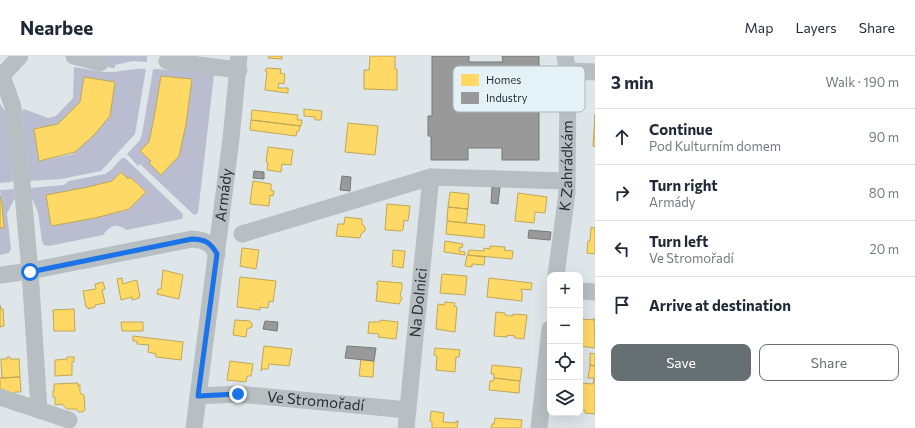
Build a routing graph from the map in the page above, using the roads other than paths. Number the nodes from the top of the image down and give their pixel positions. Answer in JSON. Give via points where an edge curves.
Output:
{"nodes":[{"id":1,"x":19,"y":56,"type":"edge"},
{"id":2,"x":74,"y":56,"type":"edge"},
{"id":3,"x":167,"y":61,"type":"dead end"},
{"id":4,"x":100,"y":63,"type":"dead end"},
{"id":5,"x":239,"y":63,"type":"edge"},
{"id":6,"x":585,"y":69,"type":"edge"},
{"id":7,"x":595,"y":72,"type":"edge"},
{"id":8,"x":1,"y":77,"type":"edge"},
{"id":9,"x":566,"y":112,"type":"edge"},
{"id":10,"x":431,"y":177,"type":"junction"},
{"id":11,"x":567,"y":181,"type":"junction"},
{"id":12,"x":242,"y":234,"type":"dead end"},
{"id":13,"x":217,"y":254,"type":"junction"},
{"id":14,"x":30,"y":272,"type":"junction"},
{"id":15,"x":556,"y":272,"type":"edge"},
{"id":16,"x":0,"y":275,"type":"edge"},
{"id":17,"x":583,"y":291,"type":"edge"},
{"id":18,"x":595,"y":292,"type":"edge"},
{"id":19,"x":548,"y":344,"type":"edge"},
{"id":20,"x":198,"y":396,"type":"junction"},
{"id":21,"x":0,"y":397,"type":"edge"},
{"id":22,"x":39,"y":410,"type":"junction"},
{"id":23,"x":408,"y":410,"type":"junction"},
{"id":24,"x":69,"y":420,"type":"dead end"},
{"id":25,"x":194,"y":428,"type":"edge"},
{"id":26,"x":406,"y":428,"type":"edge"},
{"id":27,"x":539,"y":428,"type":"edge"}],
"edges":[{"from":1,"to":8,"type":"street"},
{"from":2,"to":4,"type":"street"},
{"from":3,"to":5,"type":"street"},
{"from":5,"to":13,"type":"street","name":"Armády"},
{"from":6,"to":7,"type":"street"},
{"from":8,"to":14,"type":"street","via":[[13,107]]},
{"from":9,"to":11,"type":"street","name":"K Zahrádkám"},
{"from":10,"to":11,"type":"street"},
{"from":10,"to":12,"type":"street"},
{"from":10,"to":23,"type":"street","name":"Na Dolnici"},
{"from":11,"to":15,"type":"street","name":"K Zahrádkám"},
{"from":13,"to":14,"type":"street","via":[[209,243],[201,239],[192,239]]},
{"from":13,"to":20,"type":"street","name":"Armády"},
{"from":14,"to":16,"type":"street"},
{"from":14,"to":22,"type":"street"},
{"from":17,"to":18,"type":"street"},
{"from":19,"to":27,"type":"street"},
{"from":20,"to":23,"type":"street","name":"Ve Stromořadí","via":[[238,394]]},
{"from":20,"to":25,"type":"street","name":"Armády"},
{"from":21,"to":22,"type":"street"},
{"from":22,"to":24,"type":"street"},
{"from":23,"to":26,"type":"street","name":"Na Dolnici"}]}
